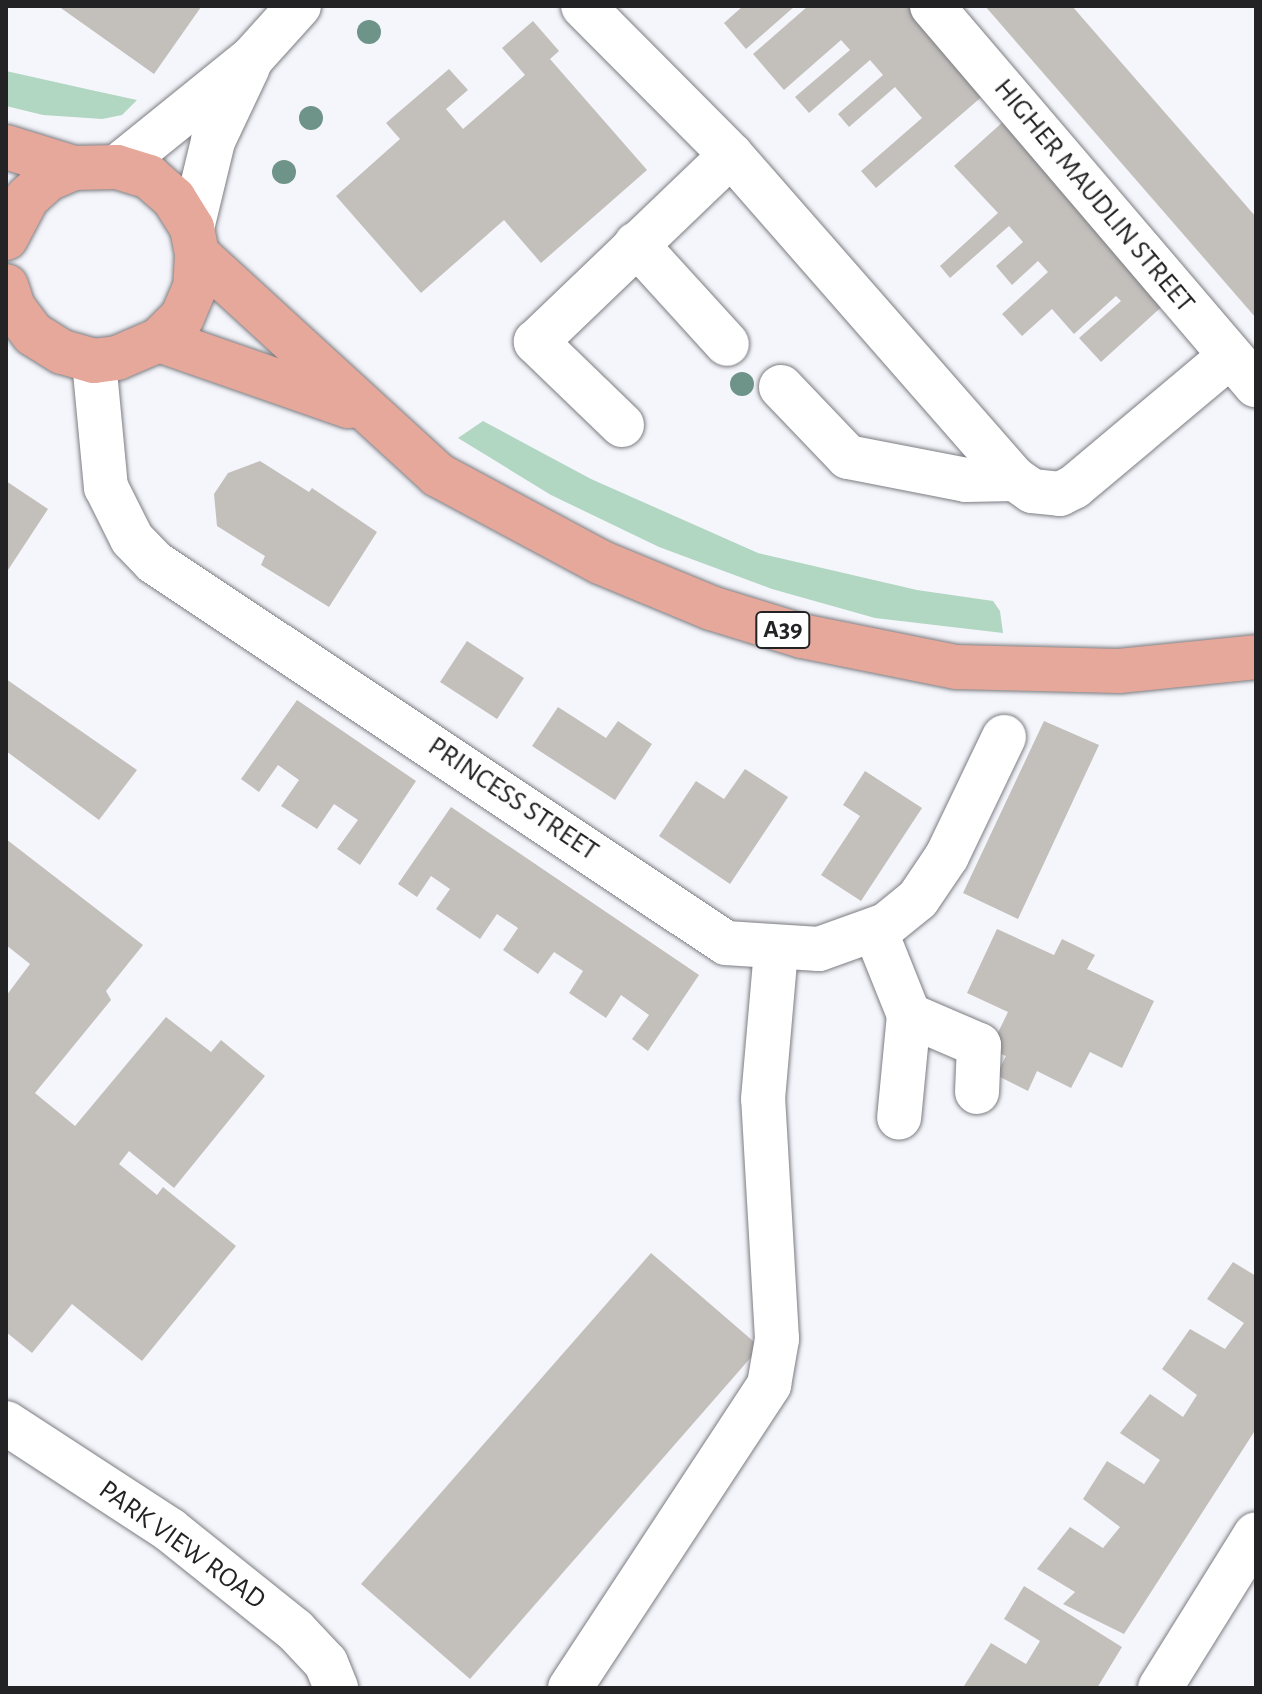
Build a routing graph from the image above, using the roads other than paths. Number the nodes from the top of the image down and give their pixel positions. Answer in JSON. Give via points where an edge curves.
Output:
{"nodes":[{"id":1,"x":299,"y":6,"type":"edge"},
{"id":2,"x":583,"y":6,"type":"edge"},
{"id":3,"x":932,"y":6,"type":"edge"},
{"id":4,"x":252,"y":58,"type":"junction"},
{"id":5,"x":6,"y":147,"type":"edge"},
{"id":6,"x":731,"y":155,"type":"junction"},
{"id":7,"x":117,"y":167,"type":"junction"},
{"id":8,"x":74,"y":168,"type":"junction"},
{"id":9,"x":6,"y":238,"type":"edge"},
{"id":10,"x":194,"y":241,"type":"junction"},
{"id":11,"x":636,"y":244,"type":"junction"},
{"id":12,"x":8,"y":303,"type":"edge"},
{"id":13,"x":159,"y":340,"type":"junction"},
{"id":14,"x":727,"y":344,"type":"dead end"},
{"id":15,"x":94,"y":361,"type":"junction"},
{"id":16,"x":1243,"y":370,"type":"edge"},
{"id":17,"x":781,"y":387,"type":"dead end"},
{"id":18,"x":363,"y":411,"type":"junction"},
{"id":19,"x":622,"y":425,"type":"dead end"},
{"id":20,"x":1015,"y":479,"type":"junction"},
{"id":21,"x":1256,"y":657,"type":"edge"},
{"id":22,"x":1004,"y":737,"type":"dead end"},
{"id":23,"x":875,"y":930,"type":"junction"},
{"id":24,"x":776,"y":950,"type":"junction"},
{"id":25,"x":909,"y":1015,"type":"junction"},
{"id":26,"x":977,"y":1092,"type":"dead end"},
{"id":27,"x":899,"y":1118,"type":"dead end"},
{"id":28,"x":6,"y":1423,"type":"edge"},
{"id":29,"x":1256,"y":1534,"type":"edge"},
{"id":30,"x":1169,"y":1684,"type":"edge"},
{"id":31,"x":336,"y":1688,"type":"edge"},
{"id":32,"x":570,"y":1688,"type":"edge"}],
"edges":[{"from":1,"to":4,"type":"street"},
{"from":2,"to":6,"type":"street"},
{"from":3,"to":16,"type":"street","name":"HIGHER MAUDLIN STREET"},
{"from":4,"to":7,"type":"street"},
{"from":4,"to":10,"type":"street","via":[[213,141]]},
{"from":5,"to":8,"type":"main road"},
{"from":6,"to":11,"type":"street"},
{"from":6,"to":20,"type":"street"},
{"from":7,"to":8,"type":"main road"},
{"from":7,"to":10,"type":"main road","via":[[149,177],[174,199]]},
{"from":8,"to":9,"type":"main road","via":[[48,179],[27,198]]},
{"from":10,"to":13,"type":"main road","via":[[191,297],[182,317]]},
{"from":10,"to":18,"type":"main road","number":"A39"},
{"from":11,"to":14,"type":"street"},
{"from":11,"to":19,"type":"street","via":[[536,342]]},
{"from":12,"to":15,"type":"main road","via":[[33,334],[62,352]]},
{"from":13,"to":15,"type":"main road","via":[[139,352]]},
{"from":13,"to":18,"type":"main road","number":"A39"},
{"from":15,"to":24,"type":"street","name":"PRINCESS STREET","via":[[106,487],[132,539],[154,562],[726,943]]},
{"from":16,"to":20,"type":"street","via":[[1074,487],[1045,495]]},
{"from":17,"to":20,"type":"street","via":[[848,457],[952,478]]},
{"from":18,"to":21,"type":"main road","number":"A39","via":[[438,475],[600,562],[711,608],[802,636],[886,656],[1009,671],[1157,669]]},
{"from":22,"to":23,"type":"street","name":"PRINCESS STREET","via":[[947,856],[918,899]]},
{"from":23,"to":24,"type":"street","name":"PRINCESS STREET","via":[[819,949]]},
{"from":23,"to":25,"type":"street"},
{"from":24,"to":32,"type":"street","via":[[763,1099],[777,1339],[769,1385]]},
{"from":25,"to":26,"type":"street","via":[[979,1045]]},
{"from":25,"to":27,"type":"street"},
{"from":28,"to":31,"type":"street","name":"PARK VIEW ROAD","via":[[170,1530],[284,1621],[326,1663]]},
{"from":29,"to":30,"type":"street"}]}
